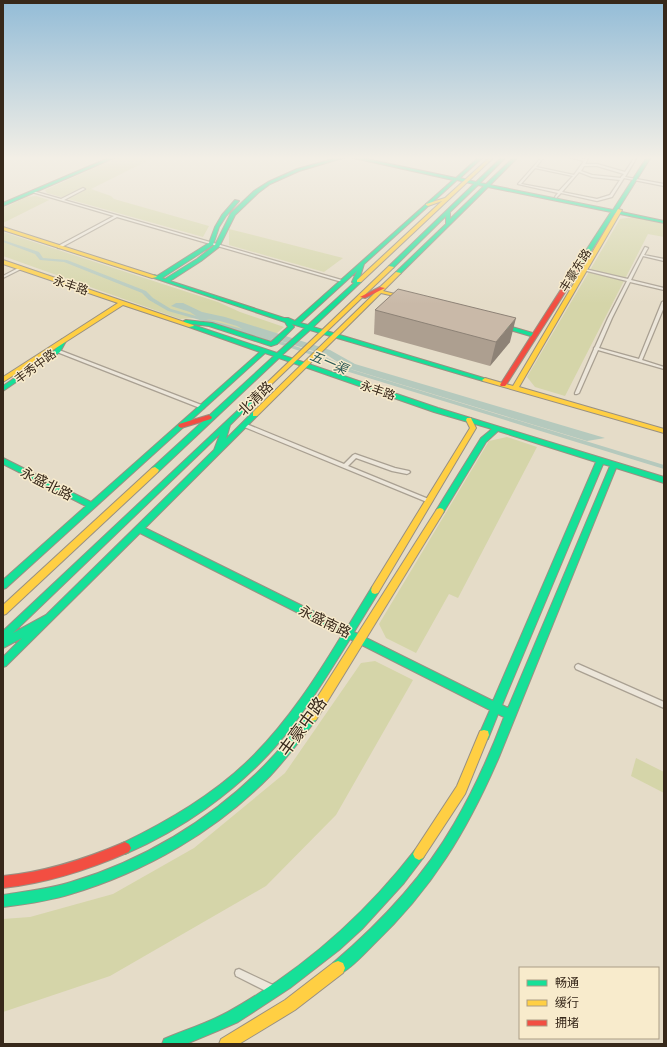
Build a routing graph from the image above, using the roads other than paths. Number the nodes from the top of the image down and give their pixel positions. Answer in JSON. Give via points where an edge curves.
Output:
{"nodes":[{"id":1,"x":82,"y":206,"type":"edge"},
{"id":2,"x":233,"y":206,"type":"edge"},
{"id":3,"x":241,"y":206,"type":"edge"},
{"id":4,"x":427,"y":206,"type":"edge"},
{"id":5,"x":439,"y":206,"type":"edge"},
{"id":6,"x":451,"y":206,"type":"edge"},
{"id":7,"x":466,"y":206,"type":"edge"},
{"id":8,"x":592,"y":206,"type":"edge"},
{"id":9,"x":597,"y":206,"type":"edge"},
{"id":10,"x":619,"y":206,"type":"edge"},
{"id":11,"x":448,"y":211,"type":"junction"},
{"id":12,"x":616,"y":211,"type":"junction"},
{"id":13,"x":117,"y":216,"type":"junction"},
{"id":14,"x":664,"y":219,"type":"edge"},
{"id":15,"x":664,"y":222,"type":"edge"},
{"id":16,"x":448,"y":224,"type":"junction"},
{"id":17,"x":3,"y":228,"type":"edge"},
{"id":18,"x":215,"y":245,"type":"junction"},
{"id":19,"x":59,"y":247,"type":"junction"},
{"id":20,"x":646,"y":248,"type":"dead end"},
{"id":21,"x":642,"y":255,"type":"junction"},
{"id":22,"x":664,"y":260,"type":"edge"},
{"id":23,"x":3,"y":262,"type":"edge"},
{"id":24,"x":362,"y":264,"type":"junction"},
{"id":25,"x":21,"y":268,"type":"junction"},
{"id":26,"x":585,"y":270,"type":"junction"},
{"id":27,"x":3,"y":277,"type":"edge"},
{"id":28,"x":158,"y":278,"type":"junction"},
{"id":29,"x":166,"y":281,"type":"junction"},
{"id":30,"x":343,"y":281,"type":"junction"},
{"id":31,"x":629,"y":281,"type":"junction"},
{"id":32,"x":354,"y":284,"type":"junction"},
{"id":33,"x":664,"y":289,"type":"edge"},
{"id":34,"x":380,"y":290,"type":"junction"},
{"id":35,"x":356,"y":300,"type":"junction"},
{"id":36,"x":412,"y":301,"type":"edge"},
{"id":37,"x":664,"y":302,"type":"edge"},
{"id":38,"x":122,"y":303,"type":"junction"},
{"id":39,"x":286,"y":319,"type":"junction"},
{"id":40,"x":178,"y":322,"type":"junction"},
{"id":41,"x":296,"y":323,"type":"junction"},
{"id":42,"x":496,"y":324,"type":"edge"},
{"id":43,"x":304,"y":330,"type":"junction"},
{"id":44,"x":324,"y":332,"type":"junction"},
{"id":45,"x":534,"y":335,"type":"junction"},
{"id":46,"x":334,"y":336,"type":"junction"},
{"id":47,"x":64,"y":339,"type":"junction"},
{"id":48,"x":596,"y":348,"type":"junction"},
{"id":49,"x":58,"y":351,"type":"junction"},
{"id":50,"x":264,"y":351,"type":"junction"},
{"id":51,"x":277,"y":355,"type":"junction"},
{"id":52,"x":293,"y":361,"type":"junction"},
{"id":53,"x":640,"y":361,"type":"junction"},
{"id":54,"x":304,"y":366,"type":"junction"},
{"id":55,"x":664,"y":368,"type":"edge"},
{"id":56,"x":3,"y":380,"type":"edge"},
{"id":57,"x":503,"y":385,"type":"junction"},
{"id":58,"x":515,"y":388,"type":"junction"},
{"id":59,"x":3,"y":389,"type":"edge"},
{"id":60,"x":576,"y":393,"type":"dead end"},
{"id":61,"x":202,"y":407,"type":"junction"},
{"id":62,"x":213,"y":416,"type":"junction"},
{"id":63,"x":470,"y":420,"type":"junction"},
{"id":64,"x":228,"y":423,"type":"junction"},
{"id":65,"x":244,"y":425,"type":"junction"},
{"id":66,"x":181,"y":426,"type":"junction"},
{"id":67,"x":498,"y":428,"type":"junction"},
{"id":68,"x":664,"y":431,"type":"edge"},
{"id":69,"x":217,"y":452,"type":"junction"},
{"id":70,"x":3,"y":460,"type":"edge"},
{"id":71,"x":600,"y":461,"type":"junction"},
{"id":72,"x":614,"y":465,"type":"junction"},
{"id":73,"x":345,"y":466,"type":"junction"},
{"id":74,"x":407,"y":472,"type":"dead end"},
{"id":75,"x":664,"y":480,"type":"edge"},
{"id":76,"x":429,"y":501,"type":"junction"},
{"id":77,"x":92,"y":506,"type":"junction"},
{"id":78,"x":139,"y":529,"type":"junction"},
{"id":79,"x":3,"y":586,"type":"edge"},
{"id":80,"x":3,"y":611,"type":"edge"},
{"id":81,"x":48,"y":618,"type":"junction"},
{"id":82,"x":349,"y":634,"type":"junction"},
{"id":83,"x":3,"y":637,"type":"edge"},
{"id":84,"x":361,"y":639,"type":"junction"},
{"id":85,"x":3,"y":644,"type":"edge"},
{"id":86,"x":3,"y":663,"type":"edge"},
{"id":87,"x":578,"y":667,"type":"dead end"},
{"id":88,"x":664,"y":705,"type":"edge"},
{"id":89,"x":496,"y":707,"type":"junction"},
{"id":90,"x":511,"y":715,"type":"junction"},
{"id":91,"x":3,"y":882,"type":"edge"},
{"id":92,"x":3,"y":901,"type":"edge"},
{"id":93,"x":239,"y":973,"type":"dead end"},
{"id":94,"x":274,"y":990,"type":"junction"},
{"id":95,"x":169,"y":1044,"type":"edge"},
{"id":96,"x":226,"y":1044,"type":"edge"}],
"edges":[{"from":1,"to":13,"type":"street"},
{"from":2,"to":18,"type":"street","via":[[216,227]]},
{"from":3,"to":18,"type":"street","via":[[231,216]]},
{"from":4,"to":24,"type":"street","name":"北清路"},
{"from":5,"to":32,"type":"street","name":"北清路"},
{"from":6,"to":11,"type":"street","name":"北清路"},
{"from":7,"to":16,"type":"street"},
{"from":8,"to":12,"type":"street"},
{"from":9,"to":12,"type":"street"},
{"from":10,"to":12,"type":"street","name":"丰豪东路"},
{"from":11,"to":16,"type":"street"},
{"from":11,"to":35,"type":"street","name":"北清路"},
{"from":12,"to":14,"type":"street"},
{"from":12,"to":15,"type":"street"},
{"from":12,"to":26,"type":"street","name":"丰豪东路"},
{"from":12,"to":45,"type":"street","name":"丰豪东路"},
{"from":13,"to":18,"type":"street"},
{"from":13,"to":19,"type":"street"},
{"from":16,"to":34,"type":"street"},
{"from":17,"to":19,"type":"street"},
{"from":18,"to":28,"type":"street"},
{"from":18,"to":29,"type":"street"},
{"from":18,"to":30,"type":"street"},
{"from":19,"to":28,"type":"street"},
{"from":20,"to":21,"type":"street"},
{"from":21,"to":22,"type":"street"},
{"from":21,"to":31,"type":"street"},
{"from":23,"to":25,"type":"street","name":"永丰路"},
{"from":24,"to":30,"type":"street","name":"北清路"},
{"from":24,"to":32,"type":"street"},
{"from":25,"to":27,"type":"street"},
{"from":25,"to":38,"type":"street","name":"永丰路"},
{"from":26,"to":31,"type":"street"},
{"from":26,"to":58,"type":"street","name":"丰豪东路"},
{"from":28,"to":29,"type":"street"},
{"from":29,"to":39,"type":"street"},
{"from":30,"to":41,"type":"street","name":"北清路"},
{"from":31,"to":33,"type":"street"},
{"from":31,"to":48,"type":"street"},
{"from":32,"to":43,"type":"street","name":"北清路"},
{"from":34,"to":35,"type":"street"},
{"from":34,"to":36,"type":"street"},
{"from":34,"to":46,"type":"street"},
{"from":35,"to":44,"type":"street","name":"北清路"},
{"from":37,"to":53,"type":"street"},
{"from":38,"to":40,"type":"street","name":"永丰路"},
{"from":38,"to":47,"type":"street","name":"丰秀中路"},
{"from":39,"to":40,"type":"street","via":[[290,324],[289,330],[275,343],[266,343],[210,324]]},
{"from":39,"to":41,"type":"street"},
{"from":40,"to":50,"type":"street","name":"永丰路"},
{"from":41,"to":43,"type":"street"},
{"from":42,"to":45,"type":"street"},
{"from":43,"to":44,"type":"street"},
{"from":43,"to":51,"type":"street","name":"北清路"},
{"from":44,"to":46,"type":"street"},
{"from":44,"to":52,"type":"street","name":"北清路"},
{"from":45,"to":57,"type":"street","name":"丰豪东路"},
{"from":46,"to":54,"type":"street","name":"北清路"},
{"from":46,"to":57,"type":"street"},
{"from":47,"to":49,"type":"street","name":"丰秀中路"},
{"from":47,"to":56,"type":"street","name":"丰秀中路"},
{"from":48,"to":53,"type":"street"},
{"from":48,"to":60,"type":"street"},
{"from":49,"to":59,"type":"street","name":"丰秀中路"},
{"from":49,"to":61,"type":"street"},
{"from":50,"to":51,"type":"street","name":"永丰路"},
{"from":50,"to":61,"type":"street","name":"北清路"},
{"from":51,"to":52,"type":"street","name":"永丰路"},
{"from":51,"to":62,"type":"street","name":"北清路"},
{"from":52,"to":54,"type":"street","name":"永丰路"},
{"from":52,"to":64,"type":"street","name":"北清路"},
{"from":53,"to":55,"type":"street"},
{"from":54,"to":63,"type":"street","name":"永丰路"},
{"from":54,"to":65,"type":"street","name":"北清路"},
{"from":57,"to":58,"type":"street"},
{"from":58,"to":68,"type":"street"},
{"from":61,"to":66,"type":"street","name":"北清路"},
{"from":62,"to":66,"type":"street"},
{"from":62,"to":80,"type":"street","name":"北清路"},
{"from":63,"to":67,"type":"street","name":"永丰路"},
{"from":63,"to":76,"type":"street","name":"丰豪中路","via":[[473,428]]},
{"from":64,"to":69,"type":"street"},
{"from":64,"to":83,"type":"street","name":"北清路"},
{"from":65,"to":69,"type":"street","name":"北清路"},
{"from":65,"to":73,"type":"street"},
{"from":66,"to":77,"type":"street","name":"北清路"},
{"from":67,"to":71,"type":"street","name":"永丰路"},
{"from":67,"to":84,"type":"street","name":"丰豪中路","via":[[482,440]]},
{"from":69,"to":78,"type":"street","name":"北清路"},
{"from":70,"to":77,"type":"street","name":"永盛北路"},
{"from":71,"to":72,"type":"street","name":"永丰路"},
{"from":71,"to":89,"type":"street"},
{"from":72,"to":75,"type":"street","name":"永丰路"},
{"from":72,"to":90,"type":"street"},
{"from":73,"to":74,"type":"street","via":[[356,456]]},
{"from":73,"to":76,"type":"street"},
{"from":76,"to":82,"type":"street","name":"丰豪中路"},
{"from":77,"to":79,"type":"street","name":"北清路"},
{"from":78,"to":81,"type":"street","name":"北清路"},
{"from":78,"to":82,"type":"street","name":"永盛南路"},
{"from":81,"to":85,"type":"street"},
{"from":81,"to":86,"type":"street","name":"北清路"},
{"from":82,"to":84,"type":"street","name":"永盛南路"},
{"from":82,"to":91,"type":"street","name":"丰豪中路","via":[[295,715],[243,772],[215,794],[148,838],[113,853],[42,876]]},
{"from":84,"to":89,"type":"street","name":"永盛南路"},
{"from":84,"to":92,"type":"street","name":"丰豪中路","via":[[308,721],[280,757],[254,783],[201,825],[158,852],[102,878],[68,889]]},
{"from":87,"to":88,"type":"street"},
{"from":89,"to":90,"type":"street","name":"永盛南路"},
{"from":89,"to":94,"type":"street","via":[[461,790],[439,828],[402,876],[355,927]]},
{"from":90,"to":96,"type":"street","via":[[472,803],[447,847],[414,892],[366,944],[337,970],[288,1006]]},
{"from":93,"to":94,"type":"street"},
{"from":94,"to":95,"type":"street","via":[[232,1017]]}]}
